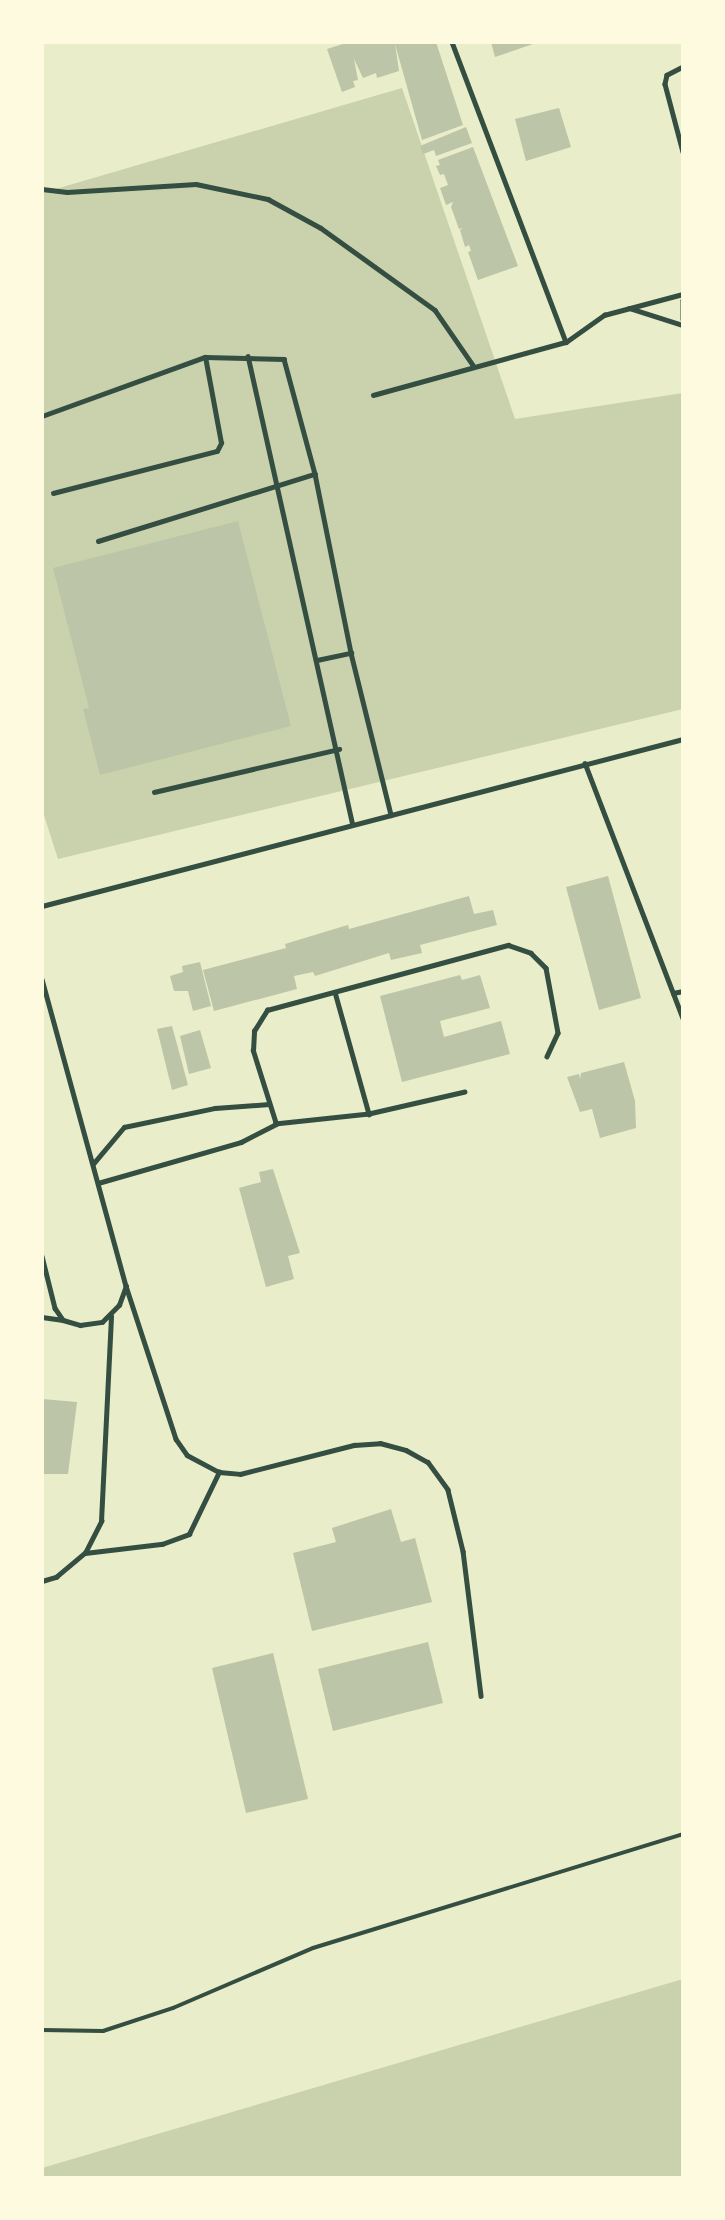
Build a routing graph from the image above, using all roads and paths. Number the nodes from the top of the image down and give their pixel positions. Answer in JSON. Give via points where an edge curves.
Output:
{"nodes":[{"id":1,"x":452,"y":42,"type":"edge"},
{"id":2,"x":683,"y":67,"type":"edge"},
{"id":3,"x":683,"y":152,"type":"edge"},
{"id":4,"x":42,"y":189,"type":"edge"},
{"id":5,"x":683,"y":294,"type":"edge"},
{"id":6,"x":683,"y":300,"type":"edge"},
{"id":7,"x":627,"y":307,"type":"junction"},
{"id":8,"x":683,"y":319,"type":"edge"},
{"id":9,"x":683,"y":325,"type":"edge"},
{"id":10,"x":566,"y":342,"type":"junction"},
{"id":11,"x":248,"y":356,"type":"junction"},
{"id":12,"x":205,"y":357,"type":"junction"},
{"id":13,"x":473,"y":365,"type":"junction"},
{"id":14,"x":373,"y":395,"type":"dead end"},
{"id":15,"x":42,"y":416,"type":"edge"},
{"id":16,"x":315,"y":474,"type":"junction"},
{"id":17,"x":278,"y":485,"type":"junction"},
{"id":18,"x":53,"y":493,"type":"dead end"},
{"id":19,"x":98,"y":541,"type":"dead end"},
{"id":20,"x":351,"y":653,"type":"junction"},
{"id":21,"x":317,"y":660,"type":"junction"},
{"id":22,"x":683,"y":739,"type":"edge"},
{"id":23,"x":339,"y":749,"type":"junction"},
{"id":24,"x":585,"y":763,"type":"junction"},
{"id":25,"x":154,"y":792,"type":"dead end"},
{"id":26,"x":391,"y":814,"type":"junction"},
{"id":27,"x":353,"y":824,"type":"junction"},
{"id":28,"x":42,"y":906,"type":"edge"},
{"id":29,"x":42,"y":979,"type":"edge"},
{"id":30,"x":683,"y":991,"type":"edge"},
{"id":31,"x":335,"y":992,"type":"junction"},
{"id":32,"x":673,"y":993,"type":"junction"},
{"id":33,"x":683,"y":1018,"type":"edge"},
{"id":34,"x":547,"y":1057,"type":"dead end"},
{"id":35,"x":465,"y":1092,"type":"dead end"},
{"id":36,"x":269,"y":1104,"type":"junction"},
{"id":37,"x":369,"y":1114,"type":"junction"},
{"id":38,"x":276,"y":1124,"type":"junction"},
{"id":39,"x":93,"y":1164,"type":"junction"},
{"id":40,"x":98,"y":1183,"type":"junction"},
{"id":41,"x":42,"y":1256,"type":"edge"},
{"id":42,"x":126,"y":1286,"type":"junction"},
{"id":43,"x":111,"y":1316,"type":"junction"},
{"id":44,"x":42,"y":1317,"type":"edge"},
{"id":45,"x":63,"y":1320,"type":"junction"},
{"id":46,"x":219,"y":1472,"type":"junction"},
{"id":47,"x":85,"y":1553,"type":"junction"},
{"id":48,"x":42,"y":1581,"type":"edge"},
{"id":49,"x":481,"y":1696,"type":"dead end"},
{"id":50,"x":683,"y":1834,"type":"edge"},
{"id":51,"x":42,"y":2030,"type":"edge"}],
"edges":[{"from":1,"to":10,"type":"lane"},
{"from":2,"to":3,"type":"lane","via":[[667,75],[665,84]]},
{"from":4,"to":13,"type":"lane","via":[[67,192],[196,184],[268,199],[321,228],[435,310]]},
{"from":5,"to":7,"type":"lane"},
{"from":6,"to":8,"type":"lane"},
{"from":7,"to":9,"type":"lane"},
{"from":7,"to":10,"type":"lane","via":[[604,315]]},
{"from":10,"to":13,"type":"lane"},
{"from":11,"to":12,"type":"lane"},
{"from":11,"to":16,"type":"lane","via":[[284,359]]},
{"from":11,"to":17,"type":"lane"},
{"from":12,"to":15,"type":"lane"},
{"from":12,"to":18,"type":"lane","via":[[221,443],[217,451]]},
{"from":13,"to":14,"type":"lane"},
{"from":16,"to":17,"type":"lane"},
{"from":16,"to":20,"type":"lane"},
{"from":17,"to":19,"type":"lane"},
{"from":17,"to":21,"type":"lane"},
{"from":20,"to":21,"type":"lane"},
{"from":20,"to":26,"type":"lane"},
{"from":21,"to":23,"type":"lane"},
{"from":22,"to":24,"type":"lane"},
{"from":23,"to":25,"type":"lane"},
{"from":23,"to":27,"type":"lane"},
{"from":24,"to":26,"type":"lane"},
{"from":24,"to":32,"type":"lane"},
{"from":26,"to":27,"type":"lane"},
{"from":27,"to":28,"type":"lane"},
{"from":29,"to":39,"type":"lane"},
{"from":30,"to":32,"type":"lane"},
{"from":31,"to":34,"type":"lane","via":[[508,945],[531,953],[546,968],[558,1033]]},
{"from":31,"to":36,"type":"lane","via":[[267,1011],[259,1020],[253,1051]]},
{"from":31,"to":37,"type":"lane"},
{"from":32,"to":33,"type":"lane"},
{"from":35,"to":37,"type":"lane"},
{"from":36,"to":38,"type":"lane"},
{"from":36,"to":39,"type":"lane","via":[[215,1108],[124,1127]]},
{"from":37,"to":38,"type":"lane"},
{"from":38,"to":40,"type":"lane","via":[[241,1142]]},
{"from":39,"to":40,"type":"lane"},
{"from":40,"to":42,"type":"lane"},
{"from":41,"to":45,"type":"lane"},
{"from":42,"to":43,"type":"lane"},
{"from":42,"to":46,"type":"lane","via":[[176,1438],[187,1455]]},
{"from":43,"to":45,"type":"lane","via":[[92,1325]]},
{"from":43,"to":47,"type":"lane","via":[[101,1521]]},
{"from":44,"to":45,"type":"lane"},
{"from":46,"to":47,"type":"lane","via":[[189,1534],[162,1544]]},
{"from":46,"to":49,"type":"lane","via":[[240,1474],[354,1445],[380,1443],[406,1450],[428,1462],[448,1490],[463,1551]]},
{"from":47,"to":48,"type":"lane","via":[[56,1577]]},
{"from":50,"to":51,"type":"path","via":[[313,1948],[173,2008],[103,2031]]}]}
